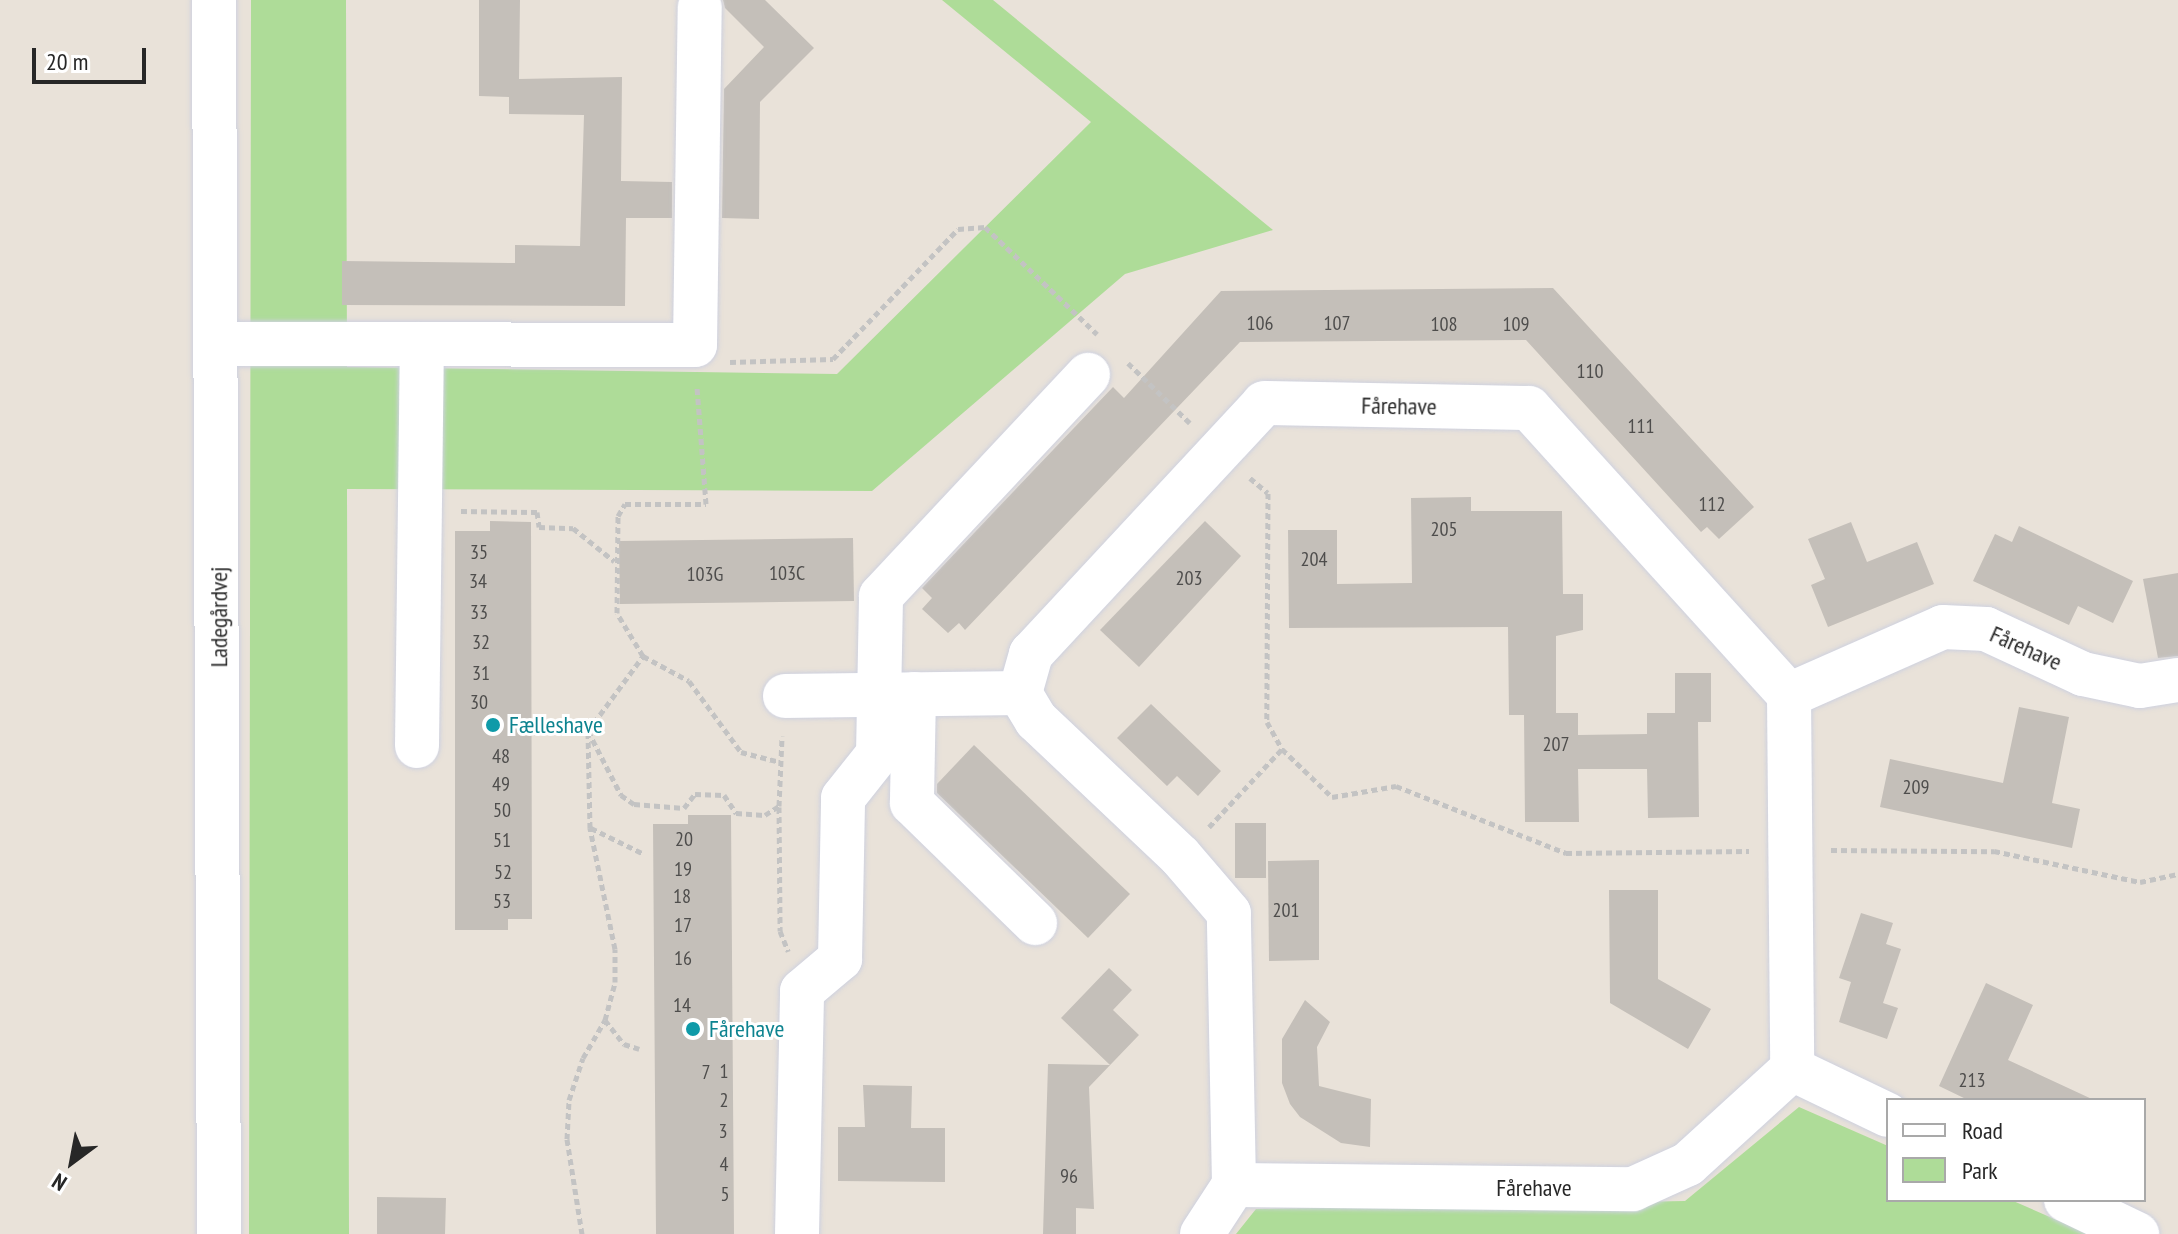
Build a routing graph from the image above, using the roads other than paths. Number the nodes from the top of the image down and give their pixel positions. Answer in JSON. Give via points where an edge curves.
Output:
{"nodes":[{"id":1,"x":214,"y":0,"type":"edge"},
{"id":2,"x":700,"y":7,"type":"dead end"},
{"id":3,"x":219,"y":344,"type":"junction"},
{"id":4,"x":422,"y":344,"type":"junction"},
{"id":5,"x":1104,"y":357,"type":"road end"},
{"id":6,"x":2178,"y":680,"type":"edge"},
{"id":7,"x":1020,"y":693,"type":"junction"},
{"id":8,"x":896,"y":694,"type":"junction"},
{"id":9,"x":1789,"y":695,"type":"junction"},
{"id":10,"x":785,"y":696,"type":"dead end"},
{"id":11,"x":417,"y":746,"type":"dead end"},
{"id":12,"x":1035,"y":923,"type":"dead end"},
{"id":13,"x":1792,"y":1069,"type":"junction"},
{"id":14,"x":1886,"y":1114,"type":"edge"},
{"id":15,"x":1234,"y":1185,"type":"junction"},
{"id":16,"x":2070,"y":1202,"type":"edge"},
{"id":17,"x":219,"y":1234,"type":"edge"},
{"id":18,"x":797,"y":1234,"type":"edge"},
{"id":19,"x":1202,"y":1234,"type":"edge"},
{"id":20,"x":2137,"y":1234,"type":"edge"}],
"edges":[{"from":1,"to":3,"type":"street","name":"Ladegårdvej"},
{"from":2,"to":4,"type":"street","via":[[695,345]]},
{"from":3,"to":4,"type":"street"},
{"from":3,"to":17,"type":"street","name":"Ladegårdvej"},
{"from":4,"to":11,"type":"street"},
{"from":5,"to":8,"type":"street","via":[[881,596]]},
{"from":6,"to":9,"type":"street","name":"Fårehave","via":[[2140,686],[2083,674],[1986,629],[1943,627]]},
{"from":7,"to":8,"type":"street"},
{"from":7,"to":9,"type":"street","name":"Fårehave","via":[[1031,654],[1264,403],[1529,408]]},
{"from":7,"to":15,"type":"street","via":[[1036,720],[1180,856],[1229,913]]},
{"from":8,"to":10,"type":"street"},
{"from":8,"to":12,"type":"street","via":[[912,803]]},
{"from":8,"to":18,"type":"street","via":[[878,754],[843,798],[840,959],[802,991]]},
{"from":9,"to":13,"type":"street"},
{"from":13,"to":14,"type":"street"},
{"from":13,"to":15,"type":"street","name":"Fårehave","via":[[1688,1164],[1633,1189]]},
{"from":15,"to":19,"type":"street"},
{"from":16,"to":20,"type":"street"}]}
